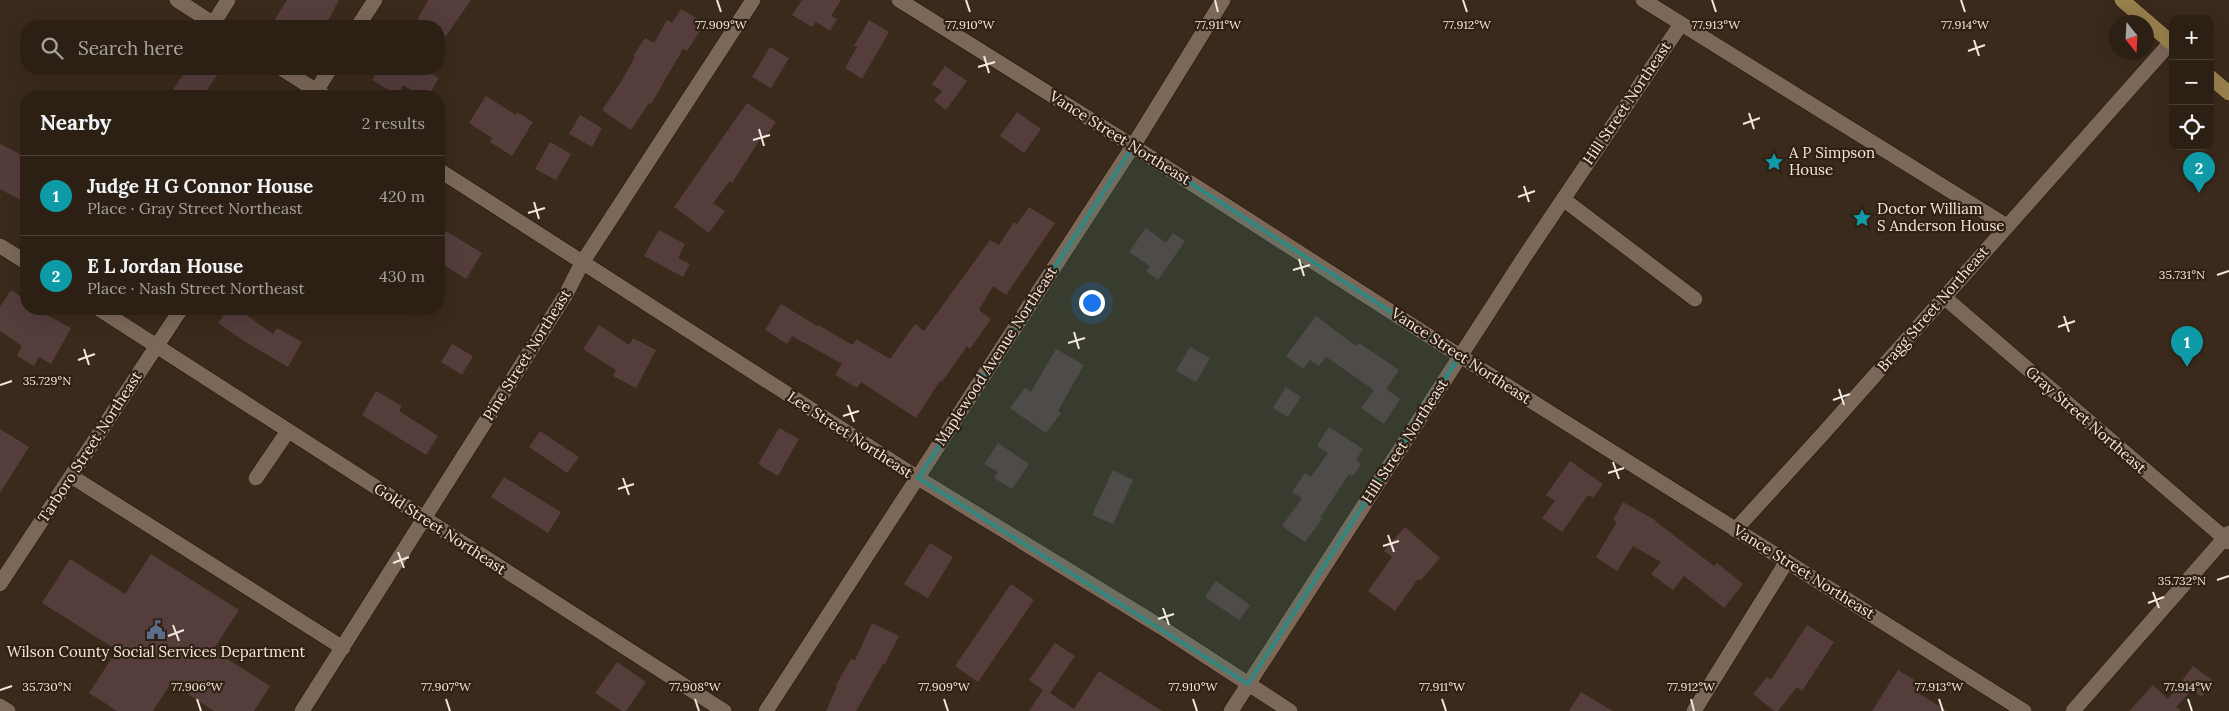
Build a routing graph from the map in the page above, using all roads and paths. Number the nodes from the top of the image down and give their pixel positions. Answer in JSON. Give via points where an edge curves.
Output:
{"nodes":[{"id":1,"x":177,"y":0,"type":"edge"},
{"id":2,"x":228,"y":0,"type":"edge"},
{"id":3,"x":375,"y":0,"type":"edge"},
{"id":4,"x":753,"y":0,"type":"edge"},
{"id":5,"x":899,"y":0,"type":"edge"},
{"id":6,"x":1223,"y":0,"type":"edge"},
{"id":7,"x":1643,"y":0,"type":"edge"},
{"id":8,"x":2122,"y":0,"type":"edge"},
{"id":9,"x":207,"y":20,"type":"edge"},
{"id":10,"x":218,"y":20,"type":"edge"},
{"id":11,"x":362,"y":20,"type":"edge"},
{"id":12,"x":1681,"y":24,"type":"junction"},
{"id":13,"x":2169,"y":40,"type":"edge"},
{"id":14,"x":2169,"y":46,"type":"edge"},
{"id":15,"x":291,"y":75,"type":"edge"},
{"id":16,"x":327,"y":75,"type":"edge"},
{"id":17,"x":2214,"y":80,"type":"edge"},
{"id":18,"x":312,"y":90,"type":"edge"},
{"id":19,"x":320,"y":90,"type":"edge"},
{"id":20,"x":2229,"y":93,"type":"edge"},
{"id":21,"x":1133,"y":146,"type":"junction"},
{"id":22,"x":445,"y":174,"type":"edge"},
{"id":23,"x":1563,"y":199,"type":"junction"},
{"id":24,"x":2007,"y":226,"type":"junction"},
{"id":25,"x":0,"y":246,"type":"edge"},
{"id":26,"x":20,"y":258,"type":"edge"},
{"id":27,"x":582,"y":263,"type":"junction"},
{"id":28,"x":1944,"y":297,"type":"junction"},
{"id":29,"x":1695,"y":299,"type":"dead end"},
{"id":30,"x":108,"y":315,"type":"edge"},
{"id":31,"x":176,"y":315,"type":"edge"},
{"id":32,"x":157,"y":346,"type":"junction"},
{"id":33,"x":1460,"y":356,"type":"junction"},
{"id":34,"x":288,"y":431,"type":"junction"},
{"id":35,"x":71,"y":476,"type":"junction"},
{"id":36,"x":256,"y":478,"type":"dead end"},
{"id":37,"x":918,"y":478,"type":"junction"},
{"id":38,"x":425,"y":519,"type":"junction"},
{"id":39,"x":1735,"y":530,"type":"junction"},
{"id":40,"x":2227,"y":538,"type":"edge"},
{"id":41,"x":1787,"y":562,"type":"junction"},
{"id":42,"x":0,"y":584,"type":"edge"},
{"id":43,"x":343,"y":648,"type":"junction"},
{"id":44,"x":1248,"y":684,"type":"junction"},
{"id":45,"x":0,"y":706,"type":"edge"},
{"id":46,"x":8,"y":711,"type":"edge"},
{"id":47,"x":302,"y":711,"type":"edge"},
{"id":48,"x":724,"y":711,"type":"edge"},
{"id":49,"x":766,"y":711,"type":"edge"},
{"id":50,"x":1231,"y":711,"type":"edge"},
{"id":51,"x":1290,"y":711,"type":"edge"},
{"id":52,"x":1694,"y":711,"type":"edge"},
{"id":53,"x":2024,"y":711,"type":"edge"},
{"id":54,"x":2073,"y":711,"type":"edge"}],
"edges":[{"from":1,"to":9,"type":"street"},
{"from":2,"to":10,"type":"street"},
{"from":3,"to":11,"type":"street"},
{"from":4,"to":27,"type":"street","name":"Pine Street Northeast"},
{"from":5,"to":21,"type":"street","name":"Vance Street Northeast"},
{"from":6,"to":21,"type":"street","name":"Maplewood Avenue Northeast"},
{"from":7,"to":12,"type":"street"},
{"from":8,"to":13,"type":"main road"},
{"from":12,"to":23,"type":"street","name":"Hill Street Northeast"},
{"from":12,"to":24,"type":"street"},
{"from":14,"to":24,"type":"street","name":"Bragg Street Northeast"},
{"from":15,"to":18,"type":"street"},
{"from":16,"to":19,"type":"street"},
{"from":17,"to":20,"type":"main road"},
{"from":21,"to":33,"type":"street","name":"Vance Street Northeast"},
{"from":21,"to":37,"type":"street","name":"Maplewood Avenue Northeast"},
{"from":22,"to":27,"type":"street","name":"Lee Street Northeast"},
{"from":23,"to":29,"type":"street"},
{"from":23,"to":33,"type":"street","name":"Hill Street Northeast"},
{"from":24,"to":28,"type":"street","name":"Bragg Street Northeast"},
{"from":25,"to":26,"type":"street"},
{"from":27,"to":37,"type":"street","name":"Lee Street Northeast"},
{"from":27,"to":38,"type":"street","name":"Pine Street Northeast","via":[[565,296]]},
{"from":28,"to":39,"type":"street","name":"Bragg Street Northeast"},
{"from":28,"to":40,"type":"street","name":"Gray Street Northeast"},
{"from":30,"to":32,"type":"street","name":"Gold Street Northeast"},
{"from":31,"to":32,"type":"street","name":"Tarboro Street Northeast"},
{"from":32,"to":34,"type":"street","name":"Gold Street Northeast"},
{"from":32,"to":35,"type":"street","name":"Tarboro Street Northeast"},
{"from":33,"to":39,"type":"street","name":"Vance Street Northeast"},
{"from":33,"to":44,"type":"street","name":"Hill Street Northeast"},
{"from":34,"to":36,"type":"street"},
{"from":34,"to":38,"type":"street","name":"Gold Street Northeast"},
{"from":35,"to":42,"type":"street","name":"Tarboro Street Northeast"},
{"from":35,"to":43,"type":"street"},
{"from":37,"to":44,"type":"street","name":"Lee Street Northeast"},
{"from":37,"to":49,"type":"street","name":"Maplewood Avenue Northeast"},
{"from":38,"to":43,"type":"street","name":"Pine Street Northeast"},
{"from":38,"to":48,"type":"street","name":"Gold Street Northeast"},
{"from":39,"to":41,"type":"street","name":"Vance Street Northeast"},
{"from":40,"to":54,"type":"street"},
{"from":41,"to":52,"type":"street"},
{"from":41,"to":53,"type":"street","name":"Vance Street Northeast"},
{"from":43,"to":47,"type":"street","name":"Pine Street Northeast"},
{"from":44,"to":50,"type":"street","name":"Hill Street Northeast"},
{"from":44,"to":51,"type":"street","name":"Lee Street Northeast"},
{"from":45,"to":46,"type":"street"}]}
